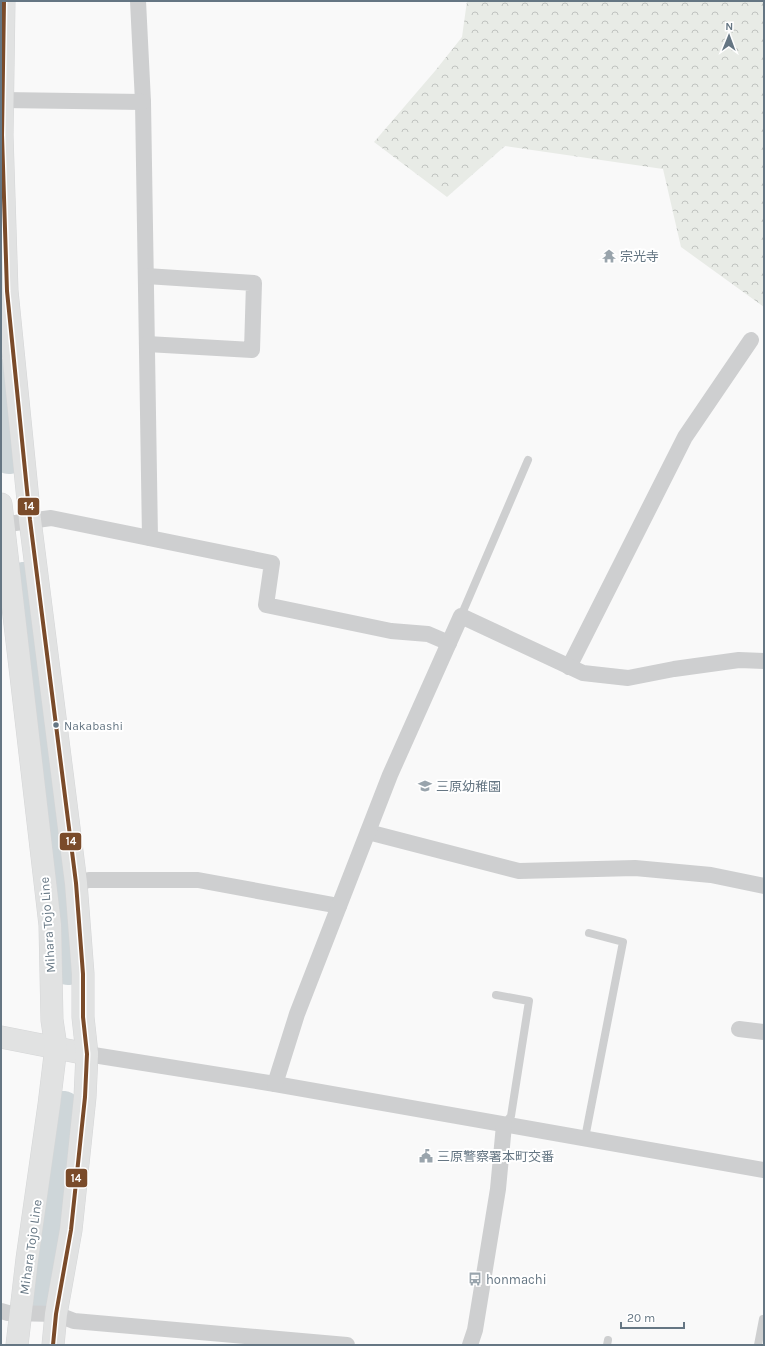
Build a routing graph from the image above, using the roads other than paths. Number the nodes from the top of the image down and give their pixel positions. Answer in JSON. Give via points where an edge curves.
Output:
{"nodes":[{"id":1,"x":4,"y":1,"type":"edge"},
{"id":2,"x":138,"y":1,"type":"edge"},
{"id":3,"x":3,"y":100,"type":"junction"},
{"id":4,"x":143,"y":102,"type":"junction"},
{"id":5,"x":146,"y":276,"type":"junction"},
{"id":6,"x":751,"y":340,"type":"dead end"},
{"id":7,"x":147,"y":344,"type":"junction"},
{"id":8,"x":528,"y":460,"type":"dead end"},
{"id":9,"x":2,"y":518,"type":"edge"},
{"id":10,"x":30,"y":520,"type":"junction"},
{"id":11,"x":150,"y":538,"type":"junction"},
{"id":12,"x":6,"y":600,"type":"edge"},
{"id":13,"x":461,"y":616,"type":"junction"},
{"id":14,"x":449,"y":643,"type":"junction"},
{"id":15,"x":764,"y":661,"type":"edge"},
{"id":16,"x":569,"y":666,"type":"junction"},
{"id":17,"x":368,"y":832,"type":"junction"},
{"id":18,"x":76,"y":883,"type":"junction"},
{"id":19,"x":764,"y":886,"type":"edge"},
{"id":20,"x":339,"y":906,"type":"junction"},
{"id":21,"x":589,"y":933,"type":"dead end"},
{"id":22,"x":496,"y":996,"type":"dead end"},
{"id":23,"x":739,"y":1030,"type":"dead end"},
{"id":24,"x":764,"y":1032,"type":"edge"},
{"id":25,"x":1,"y":1037,"type":"edge"},
{"id":26,"x":56,"y":1047,"type":"junction"},
{"id":27,"x":87,"y":1054,"type":"junction"},
{"id":28,"x":275,"y":1084,"type":"junction"},
{"id":29,"x":504,"y":1125,"type":"junction"},
{"id":30,"x":584,"y":1138,"type":"junction"},
{"id":31,"x":764,"y":1170,"type":"edge"},
{"id":32,"x":11,"y":1312,"type":"edge"},
{"id":33,"x":56,"y":1314,"type":"junction"},
{"id":34,"x":763,"y":1319,"type":"dead end"},
{"id":35,"x":17,"y":1345,"type":"edge"},
{"id":36,"x":53,"y":1345,"type":"edge"},
{"id":37,"x":347,"y":1345,"type":"edge"},
{"id":38,"x":470,"y":1345,"type":"edge"},
{"id":39,"x":758,"y":1345,"type":"edge"}],
"edges":[{"from":1,"to":3,"type":"main road"},
{"from":2,"to":4,"type":"street"},
{"from":3,"to":4,"type":"street"},
{"from":3,"to":10,"type":"main road","via":[[3,205],[7,291]]},
{"from":4,"to":5,"type":"street"},
{"from":5,"to":7,"type":"street"},
{"from":5,"to":7,"type":"street","via":[[254,284],[252,350]]},
{"from":6,"to":16,"type":"street","via":[[685,437]]},
{"from":7,"to":11,"type":"street"},
{"from":8,"to":13,"type":"lane"},
{"from":9,"to":10,"type":"street"},
{"from":9,"to":12,"type":"main road","name":"Mihara Tojo Line"},
{"from":10,"to":11,"type":"street","via":[[51,518]]},
{"from":10,"to":18,"type":"main road"},
{"from":11,"to":14,"type":"street","via":[[272,563],[266,606],[391,631],[428,634]]},
{"from":12,"to":26,"type":"main road","name":"Mihara Tojo Line","via":[[50,925],[52,1020]]},
{"from":13,"to":14,"type":"street"},
{"from":13,"to":16,"type":"street"},
{"from":14,"to":17,"type":"street","via":[[390,774]]},
{"from":15,"to":16,"type":"street","via":[[739,660],[628,678],[583,673]]},
{"from":17,"to":19,"type":"street","via":[[519,871],[635,868],[711,876]]},
{"from":17,"to":20,"type":"street"},
{"from":18,"to":20,"type":"street","via":[[89,880],[198,880]]},
{"from":18,"to":27,"type":"main road"},
{"from":20,"to":28,"type":"street","via":[[297,1014]]},
{"from":21,"to":30,"type":"lane","via":[[623,942]]},
{"from":22,"to":29,"type":"lane","via":[[529,1001],[511,1116]]},
{"from":23,"to":24,"type":"street"},
{"from":25,"to":26,"type":"main road"},
{"from":26,"to":27,"type":"main road"},
{"from":26,"to":32,"type":"main road","name":"Mihara Tojo Line","via":[[49,1105]]},
{"from":27,"to":28,"type":"street"},
{"from":27,"to":33,"type":"main road","via":[[71,1230]]},
{"from":28,"to":29,"type":"street"},
{"from":29,"to":30,"type":"street"},
{"from":29,"to":38,"type":"street","via":[[498,1189],[475,1330]]},
{"from":30,"to":31,"type":"street"},
{"from":32,"to":33,"type":"street"},
{"from":32,"to":35,"type":"main road","name":"Mihara Tojo Line"},
{"from":33,"to":36,"type":"main road"},
{"from":33,"to":37,"type":"street","via":[[74,1321]]},
{"from":34,"to":39,"type":"lane"}]}
